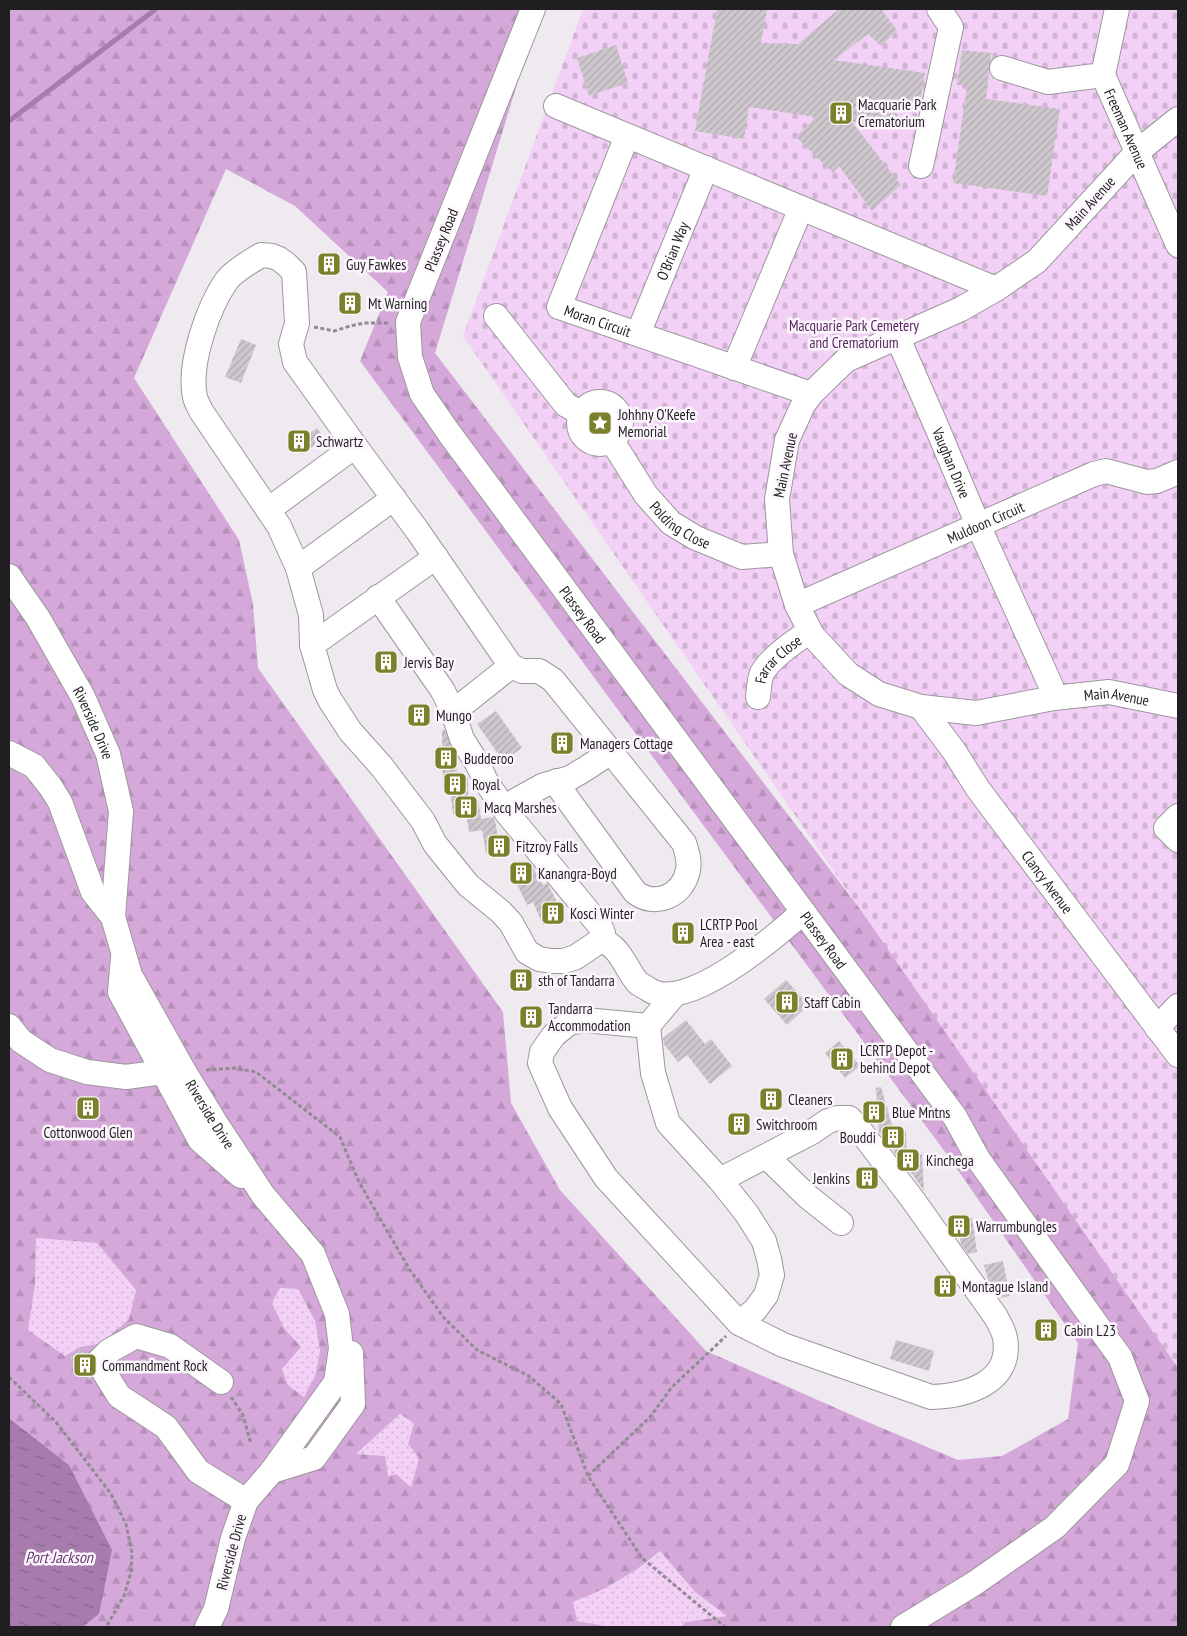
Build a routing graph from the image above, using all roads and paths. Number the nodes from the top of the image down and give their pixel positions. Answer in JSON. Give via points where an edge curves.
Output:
{"nodes":[{"id":1,"x":533,"y":9,"type":"edge"},
{"id":2,"x":939,"y":9,"type":"edge"},
{"id":3,"x":1117,"y":9,"type":"edge"},
{"id":4,"x":1002,"y":68,"type":"dead end"},
{"id":5,"x":1103,"y":75,"type":"junction"},
{"id":6,"x":556,"y":106,"type":"dead end"},
{"id":7,"x":1178,"y":119,"type":"edge"},
{"id":8,"x":628,"y":136,"type":"junction"},
{"id":9,"x":1136,"y":152,"type":"junction"},
{"id":10,"x":921,"y":166,"type":"dead end"},
{"id":11,"x":706,"y":168,"type":"junction"},
{"id":12,"x":801,"y":208,"type":"junction"},
{"id":13,"x":1178,"y":246,"type":"edge"},
{"id":14,"x":996,"y":289,"type":"junction"},
{"id":15,"x":496,"y":316,"type":"dead end"},
{"id":16,"x":297,"y":323,"type":"junction"},
{"id":17,"x":386,"y":323,"type":"dead end"},
{"id":18,"x":638,"y":334,"type":"junction"},
{"id":19,"x":897,"y":336,"type":"junction"},
{"id":20,"x":734,"y":368,"type":"junction"},
{"id":21,"x":811,"y":394,"type":"junction"},
{"id":22,"x":581,"y":413,"type":"junction"},
{"id":23,"x":612,"y":440,"type":"junction"},
{"id":24,"x":355,"y":446,"type":"junction"},
{"id":25,"x":1178,"y":472,"type":"edge"},
{"id":26,"x":394,"y":498,"type":"junction"},
{"id":27,"x":268,"y":510,"type":"junction"},
{"id":28,"x":978,"y":525,"type":"junction"},
{"id":29,"x":781,"y":554,"type":"junction"},
{"id":30,"x":436,"y":557,"type":"junction"},
{"id":31,"x":298,"y":568,"type":"junction"},
{"id":32,"x":9,"y":576,"type":"edge"},
{"id":33,"x":378,"y":597,"type":"junction"},
{"id":34,"x":797,"y":605,"type":"junction"},
{"id":35,"x":810,"y":631,"type":"junction"},
{"id":36,"x":312,"y":645,"type":"junction"},
{"id":37,"x":511,"y":666,"type":"junction"},
{"id":38,"x":758,"y":697,"type":"dead end"},
{"id":39,"x":1054,"y":698,"type":"junction"},
{"id":40,"x":1178,"y":706,"type":"edge"},
{"id":41,"x":921,"y":707,"type":"junction"},
{"id":42,"x":454,"y":712,"type":"junction"},
{"id":43,"x":611,"y":752,"type":"junction"},
{"id":44,"x":9,"y":753,"type":"edge"},
{"id":45,"x":558,"y":781,"type":"junction"},
{"id":46,"x":505,"y":809,"type":"junction"},
{"id":47,"x":1178,"y":816,"type":"edge"},
{"id":48,"x":1178,"y":840,"type":"edge"},
{"id":49,"x":803,"y":912,"type":"junction"},
{"id":50,"x":113,"y":917,"type":"junction"},
{"id":51,"x":601,"y":940,"type":"junction"},
{"id":52,"x":674,"y":995,"type":"junction"},
{"id":53,"x":1178,"y":1006,"type":"edge"},
{"id":54,"x":9,"y":1026,"type":"edge"},
{"id":55,"x":648,"y":1026,"type":"junction"},
{"id":56,"x":1158,"y":1028,"type":"junction"},
{"id":57,"x":1178,"y":1055,"type":"edge"},
{"id":58,"x":174,"y":1072,"type":"junction"},
{"id":59,"x":766,"y":1156,"type":"junction"},
{"id":60,"x":720,"y":1180,"type":"junction"},
{"id":61,"x":841,"y":1223,"type":"dead end"},
{"id":62,"x":739,"y":1324,"type":"junction"},
{"id":63,"x":9,"y":1377,"type":"edge"},
{"id":64,"x":221,"y":1382,"type":"joint"},
{"id":65,"x":251,"y":1444,"type":"dead end"},
{"id":66,"x":588,"y":1476,"type":"junction"},
{"id":67,"x":246,"y":1501,"type":"junction"},
{"id":68,"x":106,"y":1627,"type":"edge"},
{"id":69,"x":207,"y":1627,"type":"edge"},
{"id":70,"x":725,"y":1627,"type":"edge"},
{"id":71,"x":903,"y":1627,"type":"edge"}],
"edges":[{"from":1,"to":49,"type":"street","name":"Plassey Road","via":[[408,322],[410,357],[422,394],[449,433]]},
{"from":2,"to":10,"type":"street","via":[[951,27]]},
{"from":3,"to":5,"type":"street","name":"Freeman Avenue"},
{"from":4,"to":5,"type":"street","via":[[1048,82]]},
{"from":5,"to":9,"type":"street","name":"Freeman Avenue"},
{"from":6,"to":8,"type":"street"},
{"from":7,"to":9,"type":"street","name":"Main Avenue"},
{"from":8,"to":11,"type":"street"},
{"from":8,"to":18,"type":"street","name":"Moran Circuit","via":[[559,307]]},
{"from":9,"to":13,"type":"street","name":"Freeman Avenue"},
{"from":9,"to":14,"type":"street","name":"Main Avenue","via":[[1037,261]]},
{"from":11,"to":12,"type":"street"},
{"from":11,"to":18,"type":"street","name":"O'Brian Way"},
{"from":12,"to":14,"type":"street"},
{"from":12,"to":20,"type":"street"},
{"from":14,"to":19,"type":"street","name":"Main Avenue","via":[[961,309]]},
{"from":15,"to":22,"type":"street","via":[[566,405]]},
{"from":16,"to":17,"type":"path","via":[[334,331],[364,323]]},
{"from":16,"to":24,"type":"street","via":[[291,344],[295,362]]},
{"from":16,"to":27,"type":"street","via":[[294,272],[279,259],[261,255],[227,280],[211,306],[198,353],[194,379],[201,411]]},
{"from":18,"to":20,"type":"street","name":"Moran Circuit"},
{"from":19,"to":21,"type":"street","name":"Main Avenue","via":[[846,360]]},
{"from":19,"to":28,"type":"street","name":"Vaughan Drive"},
{"from":20,"to":21,"type":"street","name":"Moran Circuit"},
{"from":21,"to":29,"type":"street","name":"Main Avenue","via":[[787,440],[777,499]]},
{"from":22,"to":23,"type":"street","via":[[580,429],[588,440],[599,444]]},
{"from":22,"to":23,"type":"street","via":[[589,404],[612,404],[622,421],[619,433]]},
{"from":23,"to":29,"type":"street","name":"Polding Close","via":[[646,495],[671,523],[696,538],[742,557]]},
{"from":24,"to":26,"type":"street"},
{"from":24,"to":27,"type":"street"},
{"from":25,"to":28,"type":"street","name":"Muldoon Circuit","via":[[1148,482],[1106,471],[1094,474]]},
{"from":26,"to":30,"type":"street"},
{"from":26,"to":31,"type":"street"},
{"from":27,"to":31,"type":"street"},
{"from":28,"to":34,"type":"street","name":"Muldoon Circuit"},
{"from":28,"to":39,"type":"street","name":"Vaughan Drive","via":[[1052,686]]},
{"from":29,"to":34,"type":"street","name":"Main Avenue"},
{"from":30,"to":33,"type":"street"},
{"from":30,"to":37,"type":"street"},
{"from":31,"to":36,"type":"street","via":[[311,615]]},
{"from":32,"to":50,"type":"street","name":"Riverside Drive","via":[[38,618],[83,697],[108,754],[121,811]]},
{"from":33,"to":36,"type":"street"},
{"from":33,"to":42,"type":"street"},
{"from":34,"to":35,"type":"street","name":"Main Avenue"},
{"from":35,"to":38,"type":"street","name":"Farrar Close","via":[[772,661],[762,674]]},
{"from":35,"to":41,"type":"street","name":"Main Avenue","via":[[848,674],[879,694]]},
{"from":36,"to":51,"type":"street","via":[[325,690],[343,720],[423,821],[447,860],[468,885],[511,923],[528,952],[539,959],[564,961]]},
{"from":37,"to":42,"type":"street"},
{"from":37,"to":43,"type":"street","via":[[522,671],[539,671],[553,680]]},
{"from":39,"to":40,"type":"street","name":"Main Avenue","via":[[1109,692]]},
{"from":39,"to":41,"type":"street","name":"Main Avenue","via":[[976,713]]},
{"from":41,"to":56,"type":"street","name":"Clancy Avenue","via":[[978,789]]},
{"from":42,"to":46,"type":"street","via":[[462,739]]},
{"from":43,"to":45,"type":"street","via":[[570,778]]},
{"from":43,"to":45,"type":"street","via":[[684,843],[688,871],[675,893],[654,900],[635,892],[561,790]]},
{"from":44,"to":50,"type":"street","via":[[34,766],[50,786],[60,802],[93,892]]},
{"from":45,"to":46,"type":"street","via":[[536,789]]},
{"from":46,"to":51,"type":"street","via":[[600,926]]},
{"from":47,"to":48,"type":"street","via":[[1166,828]]},
{"from":49,"to":52,"type":"street","via":[[740,962],[708,982]]},
{"from":49,"to":71,"type":"street","name":"Plassey Road","via":[[955,1117],[984,1167],[1120,1357],[1137,1401],[1118,1464],[1055,1527],[975,1583]]},
{"from":50,"to":58,"type":"street","name":"Riverside Drive","via":[[130,976]]},
{"from":51,"to":52,"type":"street","via":[[611,944],[638,983],[651,992]]},
{"from":52,"to":55,"type":"street"},
{"from":53,"to":56,"type":"street"},
{"from":54,"to":58,"type":"street","via":[[20,1041],[50,1060],[86,1072],[126,1077]]},
{"from":55,"to":60,"type":"street","via":[[652,1073],[668,1123]]},
{"from":55,"to":62,"type":"street","via":[[585,1020],[569,1022],[542,1052],[540,1064],[560,1108],[606,1178]]},
{"from":56,"to":57,"type":"street","name":"Clancy Avenue"},
{"from":58,"to":66,"type":"path","via":[[235,1068],[256,1072],[340,1137],[359,1182],[386,1229],[444,1318],[477,1350],[529,1376],[561,1404]]},
{"from":58,"to":67,"type":"street","name":"Riverside Drive","via":[[215,1122],[263,1195],[314,1254],[338,1314],[341,1348],[336,1382],[272,1471]]},
{"from":59,"to":60,"type":"street"},
{"from":59,"to":61,"type":"street","via":[[800,1190]]},
{"from":59,"to":62,"type":"street","via":[[828,1121],[838,1118],[852,1121],[996,1317],[1005,1338],[1005,1360],[984,1385],[950,1397],[931,1397],[783,1346]]},
{"from":60,"to":62,"type":"street","via":[[747,1214],[764,1241],[770,1259],[770,1286],[755,1310]]},
{"from":62,"to":66,"type":"path","via":[[672,1387],[650,1417]]},
{"from":63,"to":68,"type":"path","via":[[56,1422],[111,1494],[126,1524],[132,1553],[131,1572],[124,1596]]},
{"from":64,"to":65,"type":"path","via":[[244,1415]]},
{"from":64,"to":67,"type":"street","via":[[170,1346],[136,1336],[109,1351],[98,1362],[120,1396],[166,1427],[198,1471]]},
{"from":66,"to":70,"type":"path","via":[[642,1558]]},
{"from":67,"to":69,"type":"street","name":"Riverside Drive","via":[[233,1538],[216,1609]]}]}
